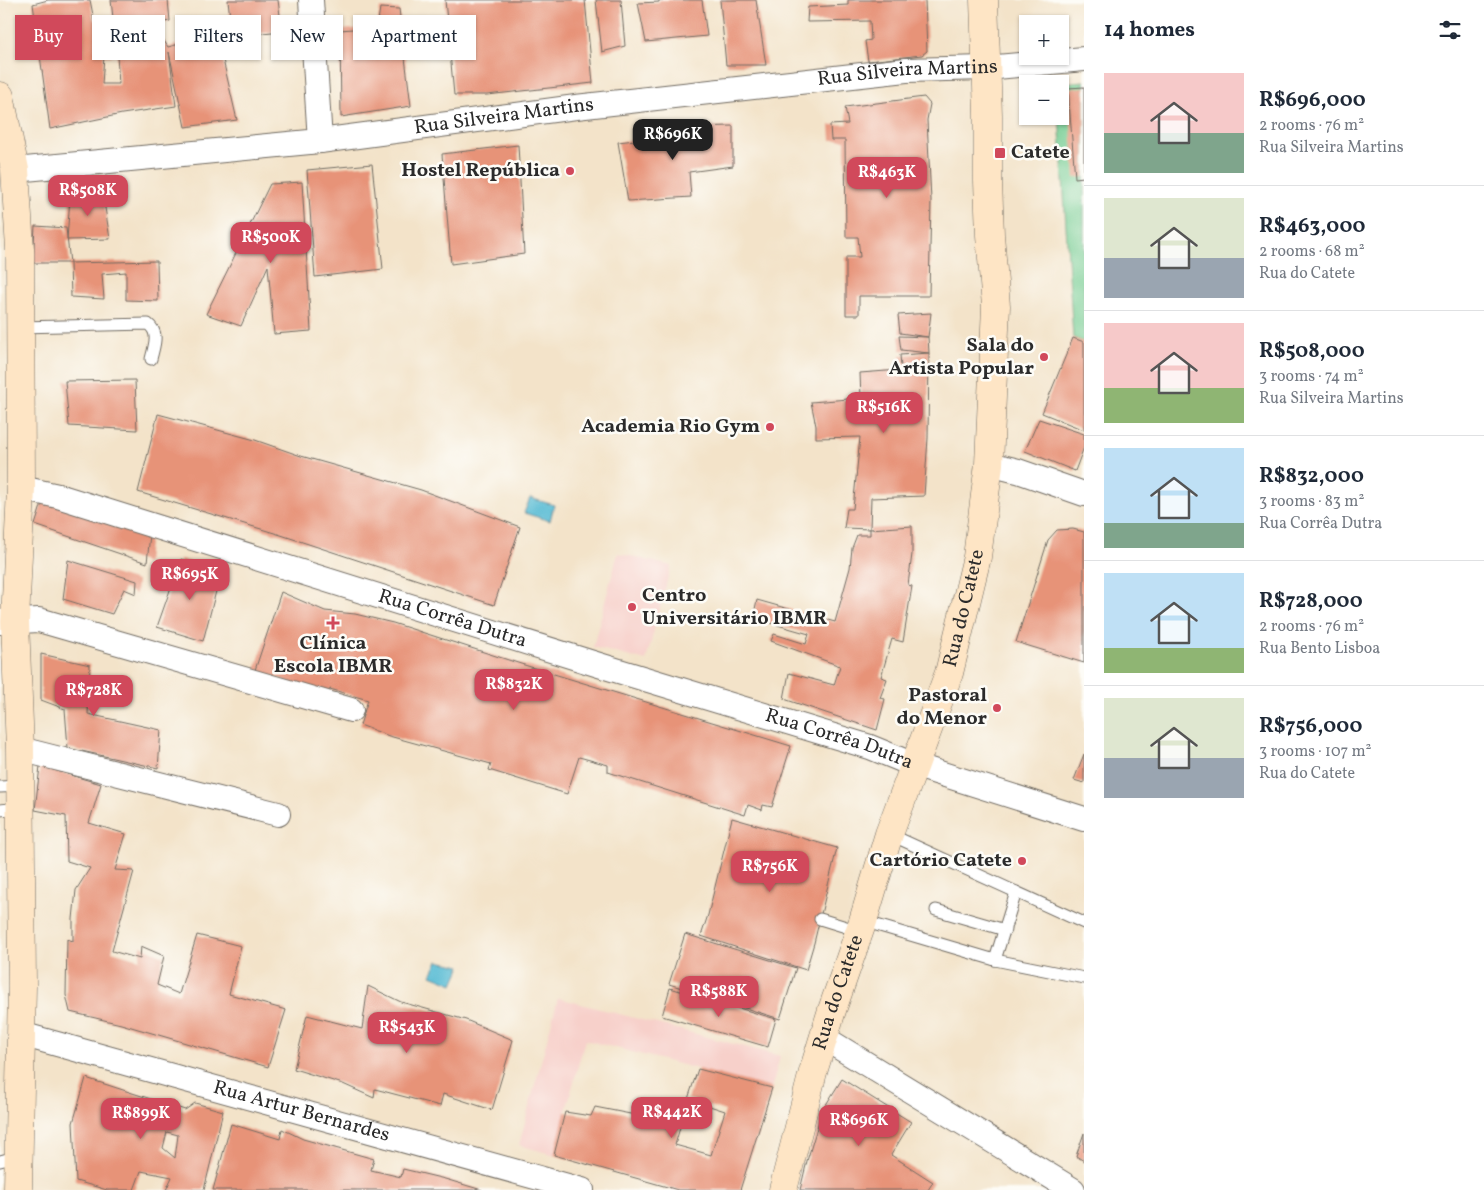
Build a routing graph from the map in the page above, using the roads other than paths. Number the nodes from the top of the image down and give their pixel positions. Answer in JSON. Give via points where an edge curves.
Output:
{"nodes":[{"id":1,"x":310,"y":0,"type":"edge"},
{"id":2,"x":984,"y":0,"type":"edge"},
{"id":3,"x":1084,"y":59,"type":"edge"},
{"id":4,"x":986,"y":68,"type":"junction"},
{"id":5,"x":0,"y":96,"type":"edge"},
{"id":6,"x":320,"y":141,"type":"junction"},
{"id":7,"x":15,"y":170,"type":"junction"},
{"id":8,"x":20,"y":326,"type":"junction"},
{"id":9,"x":151,"y":359,"type":"dead end"},
{"id":10,"x":989,"y":464,"type":"junction"},
{"id":11,"x":21,"y":488,"type":"junction"},
{"id":12,"x":1084,"y":494,"type":"edge"},
{"id":13,"x":8,"y":622,"type":"edge"},
{"id":14,"x":351,"y":710,"type":"dead end"},
{"id":15,"x":20,"y":749,"type":"junction"},
{"id":16,"x":914,"y":765,"type":"junction"},
{"id":17,"x":10,"y":798,"type":"edge"},
{"id":18,"x":278,"y":814,"type":"dead end"},
{"id":19,"x":1084,"y":819,"type":"edge"},
{"id":20,"x":889,"y":834,"type":"junction"},
{"id":21,"x":1016,"y":892,"type":"junction"},
{"id":22,"x":936,"y":910,"type":"dead end"},
{"id":23,"x":820,"y":919,"type":"dead end"},
{"id":24,"x":1084,"y":923,"type":"edge"},
{"id":25,"x":861,"y":926,"type":"junction"},
{"id":26,"x":1005,"y":930,"type":"junction"},
{"id":27,"x":995,"y":960,"type":"junction"},
{"id":28,"x":1084,"y":978,"type":"edge"},
{"id":29,"x":21,"y":1034,"type":"junction"},
{"id":30,"x":824,"y":1038,"type":"junction"},
{"id":31,"x":9,"y":1158,"type":"edge"},
{"id":32,"x":18,"y":1190,"type":"edge"},
{"id":33,"x":582,"y":1190,"type":"edge"},
{"id":34,"x":783,"y":1190,"type":"edge"},
{"id":35,"x":1073,"y":1190,"type":"edge"}],
"edges":[{"from":1,"to":6,"type":"street"},
{"from":2,"to":4,"type":"main road","name":"Rua do Catete"},
{"from":3,"to":4,"type":"street","name":"Rua Silveira Martins"},
{"from":4,"to":6,"type":"street","name":"Rua Silveira Martins","via":[[906,70],[774,84]]},
{"from":4,"to":10,"type":"main road","name":"Rua do Catete","via":[[990,235],[996,306]]},
{"from":5,"to":7,"type":"main road"},
{"from":6,"to":7,"type":"street","name":"Rua Silveira Martins"},
{"from":7,"to":8,"type":"main road"},
{"from":8,"to":9,"type":"lane","via":[[148,324],[154,328],[156,336]]},
{"from":8,"to":11,"type":"main road"},
{"from":10,"to":12,"type":"street"},
{"from":10,"to":16,"type":"main road","name":"Rua do Catete","via":[[977,558],[951,664]]},
{"from":11,"to":13,"type":"main road"},
{"from":11,"to":16,"type":"street","name":"Rua Corrêa Dutra","via":[[58,496],[870,747]]},
{"from":13,"to":14,"type":"street","via":[[38,620]]},
{"from":13,"to":15,"type":"main road"},
{"from":15,"to":17,"type":"main road"},
{"from":15,"to":18,"type":"street"},
{"from":16,"to":19,"type":"street","name":"Rua Corrêa Dutra"},
{"from":16,"to":20,"type":"main road","name":"Rua do Catete"},
{"from":17,"to":29,"type":"main road"},
{"from":20,"to":21,"type":"lane"},
{"from":20,"to":25,"type":"main road","name":"Rua do Catete"},
{"from":21,"to":24,"type":"lane"},
{"from":21,"to":26,"type":"lane"},
{"from":22,"to":26,"type":"lane"},
{"from":23,"to":25,"type":"lane"},
{"from":25,"to":27,"type":"lane"},
{"from":25,"to":30,"type":"main road","name":"Rua do Catete"},
{"from":26,"to":27,"type":"lane"},
{"from":27,"to":28,"type":"lane"},
{"from":29,"to":31,"type":"main road"},
{"from":29,"to":33,"type":"street","name":"Rua Artur Bernardes"},
{"from":30,"to":34,"type":"main road","name":"Rua do Catete"},
{"from":30,"to":35,"type":"street"},
{"from":31,"to":32,"type":"main road"}]}
